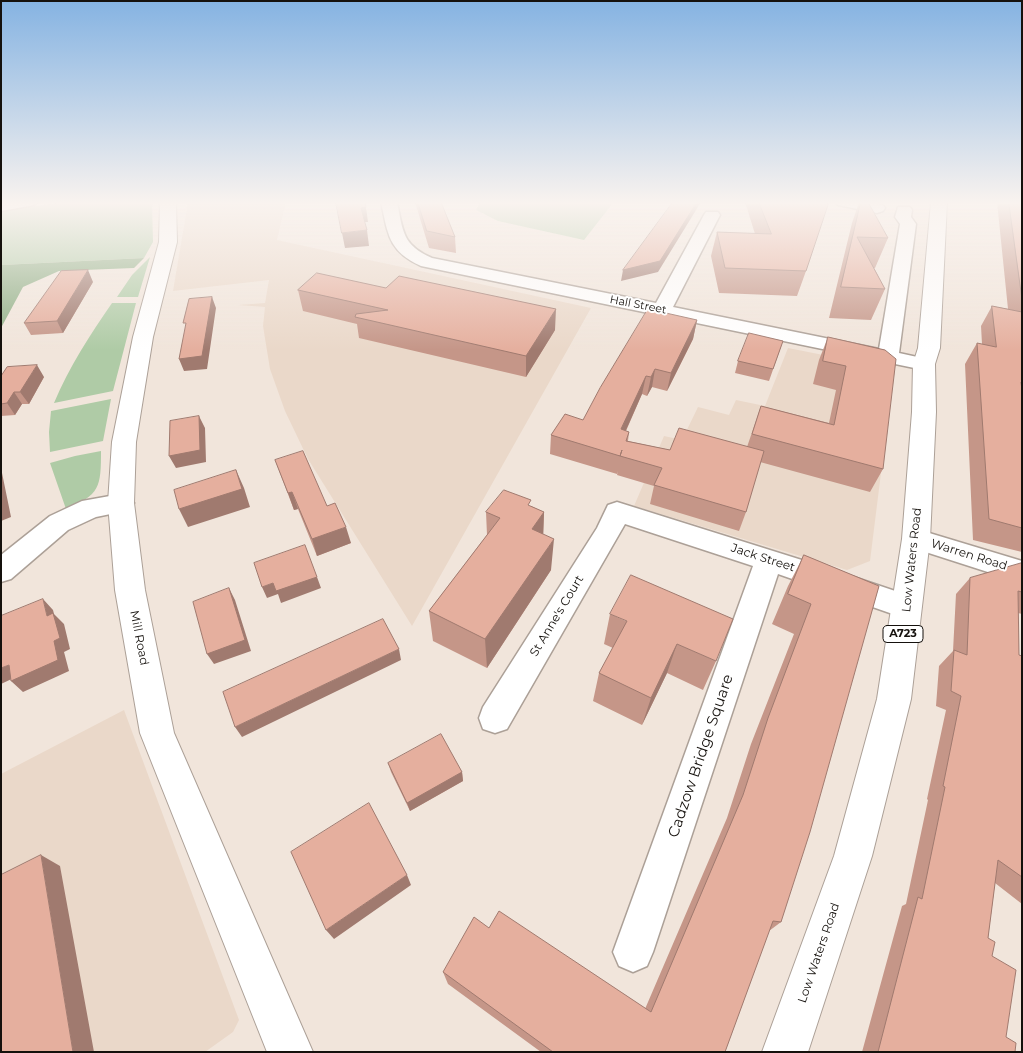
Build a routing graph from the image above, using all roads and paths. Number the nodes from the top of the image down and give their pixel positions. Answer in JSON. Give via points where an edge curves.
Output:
{"nodes":[{"id":1,"x":166,"y":251,"type":"edge"},
{"id":2,"x":406,"y":251,"type":"edge"},
{"id":3,"x":693,"y":251,"type":"edge"},
{"id":4,"x":904,"y":251,"type":"edge"},
{"id":5,"x":935,"y":251,"type":"edge"},
{"id":6,"x":662,"y":309,"type":"junction"},
{"id":7,"x":888,"y":356,"type":"junction"},
{"id":8,"x":924,"y":364,"type":"junction"},
{"id":9,"x":121,"y":503,"type":"junction"},
{"id":10,"x":617,"y":512,"type":"joint"},
{"id":11,"x":916,"y":539,"type":"junction"},
{"id":12,"x":769,"y":560,"type":"junction"},
{"id":13,"x":1,"y":570,"type":"edge"},
{"id":14,"x":1022,"y":572,"type":"edge"},
{"id":15,"x":908,"y":607,"type":"junction"},
{"id":16,"x":495,"y":718,"type":"dead end"},
{"id":17,"x":633,"y":952,"type":"dead end"},
{"id":18,"x":290,"y":1052,"type":"edge"},
{"id":19,"x":786,"y":1052,"type":"edge"}],
"edges":[{"from":1,"to":9,"type":"main road","name":"Mill Road","via":[[128,410]]},
{"from":2,"to":6,"type":"street","name":"Hall Street","via":[[428,262]]},
{"from":3,"to":6,"type":"street"},
{"from":4,"to":7,"type":"street"},
{"from":5,"to":8,"type":"main road","name":"Low Waters Road","number":"A723"},
{"from":6,"to":7,"type":"street","name":"Hall Street"},
{"from":7,"to":8,"type":"street","name":"Hall Street"},
{"from":8,"to":11,"type":"main road","name":"Low Waters Road","number":"A723"},
{"from":9,"to":13,"type":"street","via":[[91,508],[59,523]]},
{"from":9,"to":18,"type":"main road","name":"Mill Road","via":[[130,590],[157,733]]},
{"from":10,"to":12,"type":"street","name":"Jack Street"},
{"from":10,"to":16,"type":"street","name":"St Anne's Court"},
{"from":11,"to":14,"type":"street","name":"Warren Road"},
{"from":11,"to":15,"type":"main road","name":"Low Waters Road","number":"A723"},
{"from":12,"to":15,"type":"street","name":"Jack Street"},
{"from":12,"to":17,"type":"street","name":"Cadzow Bridge Square"},
{"from":15,"to":19,"type":"main road","name":"Low Waters Road","number":"A723","via":[[894,698],[853,856]]}]}
